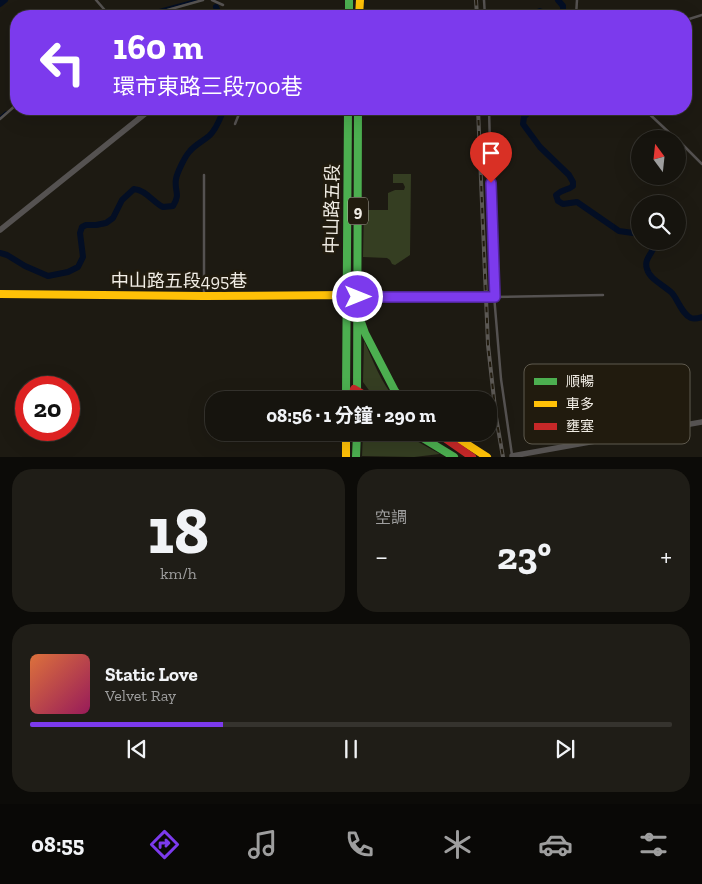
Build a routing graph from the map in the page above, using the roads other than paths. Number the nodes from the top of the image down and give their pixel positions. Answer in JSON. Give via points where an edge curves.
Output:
{"nodes":[{"id":1,"x":96,"y":0,"type":"edge"},
{"id":2,"x":203,"y":0,"type":"edge"},
{"id":3,"x":212,"y":0,"type":"edge"},
{"id":4,"x":223,"y":5,"type":"dead end"},
{"id":5,"x":105,"y":10,"type":"edge"},
{"id":6,"x":167,"y":10,"type":"edge"},
{"id":7,"x":10,"y":111,"type":"edge"},
{"id":8,"x":144,"y":115,"type":"edge"},
{"id":9,"x":239,"y":115,"type":"edge"},
{"id":10,"x":348,"y":115,"type":"edge"},
{"id":11,"x":358,"y":115,"type":"edge"},
{"id":12,"x":489,"y":115,"type":"edge"},
{"id":13,"x":650,"y":115,"type":"edge"},
{"id":14,"x":0,"y":119,"type":"edge"},
{"id":15,"x":235,"y":124,"type":"dead end"},
{"id":16,"x":666,"y":130,"type":"edge"},
{"id":17,"x":686,"y":149,"type":"edge"},
{"id":18,"x":702,"y":164,"type":"edge"},
{"id":19,"x":204,"y":175,"type":"dead end"},
{"id":20,"x":0,"y":230,"type":"edge"},
{"id":21,"x":0,"y":294,"type":"edge"},
{"id":22,"x":346,"y":295,"type":"junction"},
{"id":23,"x":204,"y":296,"type":"junction"},
{"id":24,"x":602,"y":296,"type":"dead end"},
{"id":25,"x":358,"y":297,"type":"junction"},
{"id":26,"x":495,"y":297,"type":"junction"},
{"id":27,"x":358,"y":313,"type":"junction"},
{"id":28,"x":386,"y":373,"type":"junction"},
{"id":29,"x":346,"y":384,"type":"junction"},
{"id":30,"x":346,"y":391,"type":"edge"},
{"id":31,"x":357,"y":391,"type":"joint"},
{"id":32,"x":395,"y":391,"type":"edge"},
{"id":33,"x":401,"y":391,"type":"edge"},
{"id":34,"x":346,"y":441,"type":"edge"},
{"id":35,"x":356,"y":441,"type":"edge"},
{"id":36,"x":428,"y":441,"type":"edge"},
{"id":37,"x":447,"y":441,"type":"edge"},
{"id":38,"x":462,"y":441,"type":"edge"},
{"id":39,"x":579,"y":444,"type":"edge"},
{"id":40,"x":346,"y":456,"type":"edge"},
{"id":41,"x":356,"y":456,"type":"edge"},
{"id":42,"x":454,"y":456,"type":"edge"},
{"id":43,"x":472,"y":456,"type":"edge"},
{"id":44,"x":486,"y":456,"type":"edge"},
{"id":45,"x":512,"y":456,"type":"edge"}],
"edges":[{"from":1,"to":5,"type":"lane"},
{"from":2,"to":6,"type":"lane"},
{"from":3,"to":4,"type":"lane"},
{"from":7,"to":14,"type":"lane"},
{"from":8,"to":20,"type":"street"},
{"from":9,"to":15,"type":"lane"},
{"from":10,"to":22,"type":"main road","name":"中山路五段","number":"9"},
{"from":11,"to":25,"type":"main road","name":"中山路五段","number":"9"},
{"from":12,"to":26,"type":"lane"},
{"from":13,"to":16,"type":"lane"},
{"from":17,"to":18,"type":"lane"},
{"from":19,"to":23,"type":"lane"},
{"from":21,"to":23,"type":"main road","name":"中山路五段495巷"},
{"from":22,"to":23,"type":"main road","name":"中山路五段495巷"},
{"from":22,"to":25,"type":"main road","name":"中山路五段495巷"},
{"from":22,"to":29,"type":"main road","name":"中山路五段","number":"9"},
{"from":24,"to":26,"type":"lane"},
{"from":25,"to":26,"type":"lane"},
{"from":25,"to":27,"type":"main road","name":"中山路五段","number":"9"},
{"from":26,"to":45,"type":"lane","via":[[501,379]]},
{"from":27,"to":28,"type":"main road"},
{"from":27,"to":31,"type":"main road","name":"中山路五段","number":"9"},
{"from":28,"to":32,"type":"main road"},
{"from":28,"to":33,"type":"main road"},
{"from":29,"to":30,"type":"main road","name":"中山路五段","number":"9"},
{"from":29,"to":31,"type":"main road"},
{"from":34,"to":40,"type":"main road"},
{"from":35,"to":41,"type":"main road"},
{"from":36,"to":42,"type":"main road"},
{"from":37,"to":43,"type":"main road"},
{"from":38,"to":44,"type":"main road"},
{"from":39,"to":45,"type":"street"}]}
